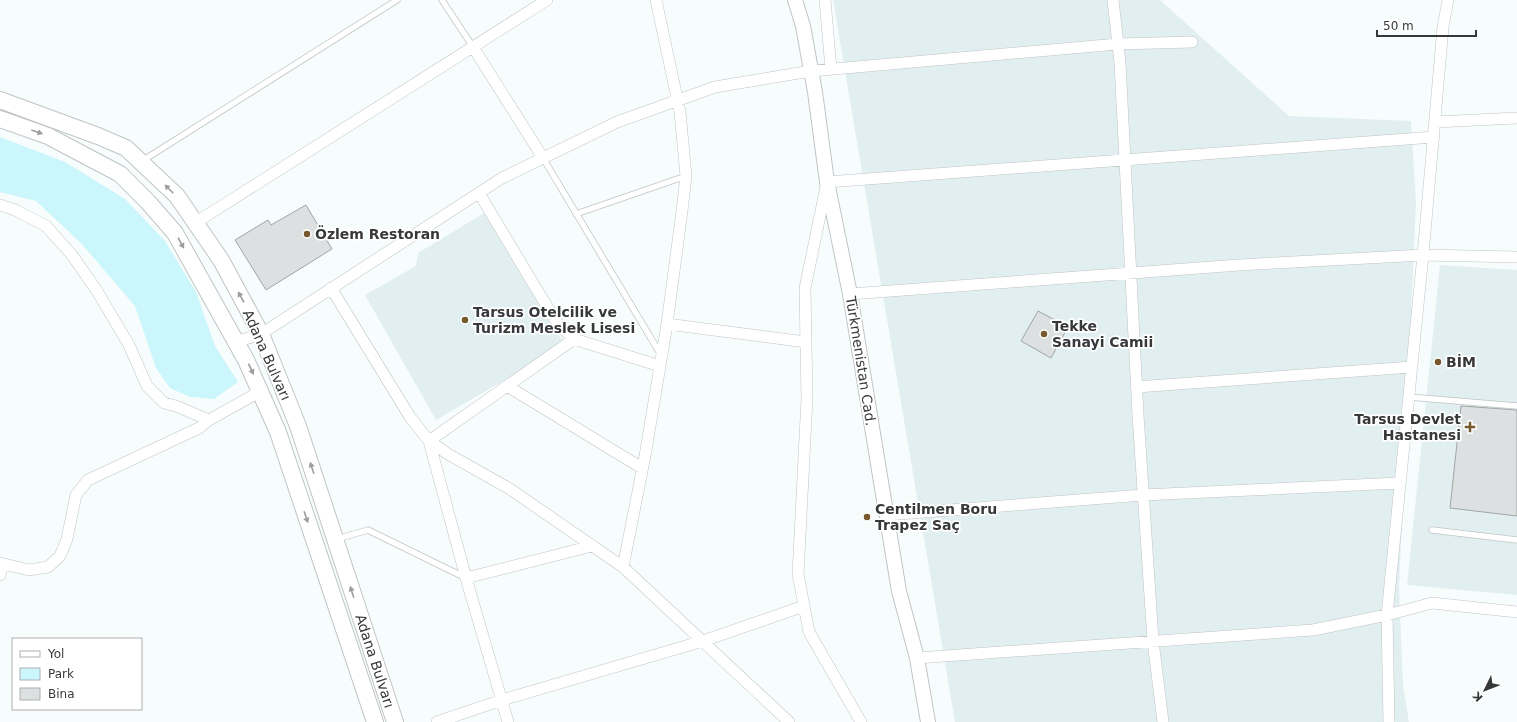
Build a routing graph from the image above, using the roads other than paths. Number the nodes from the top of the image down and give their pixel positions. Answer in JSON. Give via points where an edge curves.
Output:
{"nodes":[{"id":1,"x":397,"y":0,"type":"edge"},
{"id":2,"x":442,"y":0,"type":"edge"},
{"id":3,"x":547,"y":0,"type":"edge"},
{"id":4,"x":656,"y":0,"type":"edge"},
{"id":5,"x":795,"y":0,"type":"edge"},
{"id":6,"x":825,"y":0,"type":"edge"},
{"id":7,"x":1112,"y":0,"type":"edge"},
{"id":8,"x":1448,"y":0,"type":"edge"},
{"id":9,"x":1192,"y":42,"type":"dead end"},
{"id":10,"x":1118,"y":44,"type":"junction"},
{"id":11,"x":473,"y":47,"type":"junction"},
{"id":12,"x":831,"y":69,"type":"junction"},
{"id":13,"x":811,"y":71,"type":"junction"},
{"id":14,"x":0,"y":100,"type":"edge"},
{"id":15,"x":678,"y":100,"type":"junction"},
{"id":16,"x":1517,"y":118,"type":"edge"},
{"id":17,"x":0,"y":119,"type":"edge"},
{"id":18,"x":1435,"y":122,"type":"junction"},
{"id":19,"x":1434,"y":137,"type":"junction"},
{"id":20,"x":542,"y":158,"type":"junction"},
{"id":21,"x":1124,"y":159,"type":"junction"},
{"id":22,"x":141,"y":162,"type":"junction"},
{"id":23,"x":686,"y":176,"type":"junction"},
{"id":24,"x":827,"y":182,"type":"junction"},
{"id":25,"x":479,"y":193,"type":"junction"},
{"id":26,"x":0,"y":205,"type":"edge"},
{"id":27,"x":576,"y":214,"type":"junction"},
{"id":28,"x":195,"y":223,"type":"junction"},
{"id":29,"x":1423,"y":255,"type":"junction"},
{"id":30,"x":1517,"y":257,"type":"edge"},
{"id":31,"x":1130,"y":273,"type":"junction"},
{"id":32,"x":331,"y":288,"type":"junction"},
{"id":33,"x":850,"y":294,"type":"junction"},
{"id":34,"x":667,"y":324,"type":"junction"},
{"id":35,"x":261,"y":334,"type":"junction"},
{"id":36,"x":574,"y":338,"type":"junction"},
{"id":37,"x":236,"y":342,"type":"junction"},
{"id":38,"x":806,"y":342,"type":"junction"},
{"id":39,"x":661,"y":361,"type":"junction"},
{"id":40,"x":1412,"y":367,"type":"junction"},
{"id":41,"x":507,"y":386,"type":"junction"},
{"id":42,"x":1136,"y":387,"type":"junction"},
{"id":43,"x":261,"y":391,"type":"junction"},
{"id":44,"x":1409,"y":397,"type":"junction"},
{"id":45,"x":1517,"y":406,"type":"edge"},
{"id":46,"x":209,"y":420,"type":"junction"},
{"id":47,"x":429,"y":441,"type":"junction"},
{"id":48,"x":642,"y":468,"type":"junction"},
{"id":49,"x":1400,"y":483,"type":"junction"},
{"id":50,"x":1143,"y":495,"type":"junction"},
{"id":51,"x":886,"y":515,"type":"junction"},
{"id":52,"x":1432,"y":530,"type":"dead end"},
{"id":53,"x":336,"y":540,"type":"junction"},
{"id":54,"x":1517,"y":540,"type":"edge"},
{"id":55,"x":592,"y":546,"type":"junction"},
{"id":56,"x":1,"y":564,"type":"edge"},
{"id":57,"x":623,"y":567,"type":"junction"},
{"id":58,"x":0,"y":575,"type":"edge"},
{"id":59,"x":466,"y":578,"type":"junction"},
{"id":60,"x":804,"y":606,"type":"junction"},
{"id":61,"x":1517,"y":612,"type":"edge"},
{"id":62,"x":1387,"y":615,"type":"junction"},
{"id":63,"x":703,"y":641,"type":"junction"},
{"id":64,"x":1153,"y":641,"type":"junction"},
{"id":65,"x":917,"y":658,"type":"junction"},
{"id":66,"x":502,"y":700,"type":"junction"},
{"id":67,"x":375,"y":722,"type":"edge"},
{"id":68,"x":395,"y":722,"type":"edge"},
{"id":69,"x":437,"y":722,"type":"edge"},
{"id":70,"x":508,"y":722,"type":"edge"},
{"id":71,"x":789,"y":722,"type":"edge"},
{"id":72,"x":861,"y":722,"type":"edge"},
{"id":73,"x":928,"y":722,"type":"edge"},
{"id":74,"x":1163,"y":722,"type":"edge"},
{"id":75,"x":1389,"y":722,"type":"edge"}],
"edges":[{"from":1,"to":22,"type":"lane"},
{"from":2,"to":11,"type":"lane"},
{"from":3,"to":11,"type":"street"},
{"from":4,"to":15,"type":"street"},
{"from":5,"to":13,"type":"street","name":"Türkmenistan Cad.","via":[[803,26]]},
{"from":6,"to":12,"type":"street"},
{"from":7,"to":10,"type":"street"},
{"from":8,"to":18,"type":"street","via":[[1443,27]]},
{"from":9,"to":10,"type":"street"},
{"from":10,"to":12,"type":"street"},
{"from":10,"to":21,"type":"street"},
{"from":11,"to":20,"type":"street"},
{"from":11,"to":28,"type":"street"},
{"from":12,"to":13,"type":"street"},
{"from":13,"to":15,"type":"street","via":[[715,87]]},
{"from":13,"to":24,"type":"street","name":"Türkmenistan Cad."},
{"from":14,"to":22,"type":"main road","name":"Adana Bulvarı","via":[[126,148]]},
{"from":15,"to":20,"type":"street","via":[[617,122]]},
{"from":15,"to":23,"type":"street"},
{"from":16,"to":18,"type":"street"},
{"from":17,"to":37,"type":"main road","name":"Adana Bulvarı","one_way":true,"via":[[48,136],[120,174],[176,233]]},
{"from":18,"to":19,"type":"street"},
{"from":19,"to":21,"type":"street"},
{"from":19,"to":29,"type":"street"},
{"from":20,"to":25,"type":"street"},
{"from":20,"to":27,"type":"lane"},
{"from":21,"to":24,"type":"street"},
{"from":21,"to":31,"type":"street"},
{"from":28,"to":22,"type":"main road","name":"Adana Bulvarı","one_way":true,"via":[[177,196]]},
{"from":23,"to":27,"type":"lane"},
{"from":23,"to":34,"type":"street"},
{"from":24,"to":33,"type":"street","name":"Türkmenistan Cad."},
{"from":24,"to":38,"type":"street","via":[[805,288]]},
{"from":25,"to":32,"type":"street"},
{"from":25,"to":36,"type":"street","via":[[558,324]]},
{"from":26,"to":46,"type":"street","via":[[46,226],[72,255],[129,345],[147,386],[164,403]]},
{"from":27,"to":39,"type":"lane"},
{"from":35,"to":28,"type":"main road","name":"Adana Bulvarı","one_way":true,"via":[[221,260]]},
{"from":29,"to":30,"type":"street"},
{"from":29,"to":31,"type":"street"},
{"from":29,"to":40,"type":"street"},
{"from":31,"to":33,"type":"street"},
{"from":31,"to":42,"type":"street"},
{"from":32,"to":35,"type":"street"},
{"from":32,"to":47,"type":"street","via":[[410,417]]},
{"from":33,"to":51,"type":"street","name":"Türkmenistan Cad."},
{"from":34,"to":38,"type":"street"},
{"from":34,"to":39,"type":"street"},
{"from":35,"to":37,"type":"street"},
{"from":53,"to":35,"type":"main road","name":"Adana Bulvarı","one_way":true,"via":[[298,426]]},
{"from":36,"to":39,"type":"street","via":[[593,346]]},
{"from":36,"to":41,"type":"street"},
{"from":37,"to":43,"type":"main road","name":"Adana Bulvarı","one_way":true},
{"from":38,"to":60,"type":"street","via":[[807,399],[798,574]]},
{"from":39,"to":48,"type":"street"},
{"from":40,"to":42,"type":"street"},
{"from":40,"to":44,"type":"street"},
{"from":41,"to":47,"type":"street"},
{"from":41,"to":48,"type":"street"},
{"from":42,"to":50,"type":"street"},
{"from":43,"to":46,"type":"street"},
{"from":43,"to":67,"type":"main road","name":"Adana Bulvarı","one_way":true,"via":[[278,432]]},
{"from":44,"to":45,"type":"lane"},
{"from":44,"to":49,"type":"street"},
{"from":46,"to":56,"type":"street","via":[[199,428],[88,480],[76,495],[67,539],[60,556],[48,567],[29,570]]},
{"from":47,"to":55,"type":"street","via":[[510,489]]},
{"from":47,"to":59,"type":"street"},
{"from":48,"to":57,"type":"street"},
{"from":49,"to":50,"type":"street"},
{"from":49,"to":62,"type":"street"},
{"from":50,"to":51,"type":"street"},
{"from":50,"to":64,"type":"street"},
{"from":51,"to":65,"type":"street","name":"Türkmenistan Cad.","via":[[899,591]]},
{"from":52,"to":54,"type":"lane"},
{"from":53,"to":59,"type":"lane","via":[[368,530]]},
{"from":68,"to":53,"type":"main road","name":"Adana Bulvarı","one_way":true},
{"from":55,"to":57,"type":"street"},
{"from":55,"to":59,"type":"street"},
{"from":56,"to":58,"type":"street"},
{"from":57,"to":63,"type":"street"},
{"from":59,"to":66,"type":"street"},
{"from":60,"to":63,"type":"street"},
{"from":60,"to":72,"type":"street","via":[[809,632]]},
{"from":61,"to":62,"type":"street","via":[[1432,603]]},
{"from":62,"to":64,"type":"street","via":[[1313,630]]},
{"from":62,"to":75,"type":"street"},
{"from":63,"to":66,"type":"street"},
{"from":63,"to":71,"type":"street"},
{"from":64,"to":65,"type":"street"},
{"from":64,"to":74,"type":"street"},
{"from":65,"to":73,"type":"street","name":"Türkmenistan Cad."},
{"from":66,"to":69,"type":"street"},
{"from":66,"to":70,"type":"street"}]}
